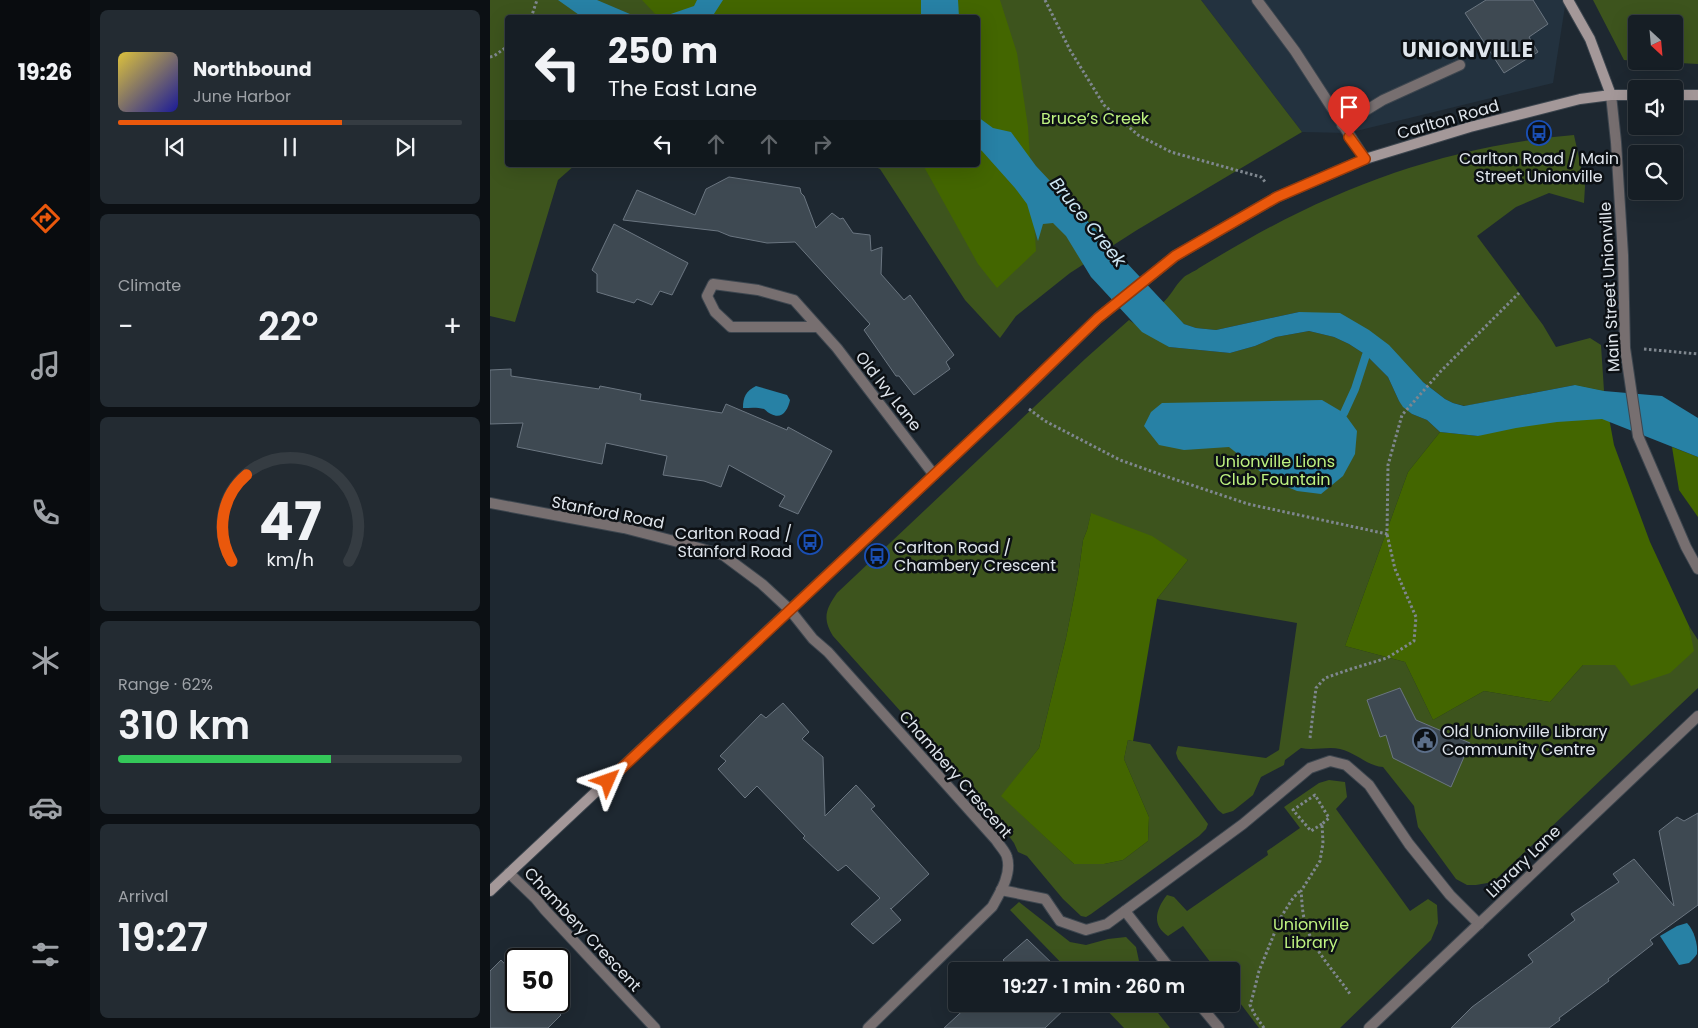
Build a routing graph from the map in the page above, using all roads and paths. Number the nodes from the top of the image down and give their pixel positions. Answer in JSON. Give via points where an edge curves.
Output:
{"nodes":[{"id":1,"x":537,"y":0,"type":"edge"},
{"id":2,"x":1044,"y":0,"type":"edge"},
{"id":3,"x":1257,"y":0,"type":"edge"},
{"id":4,"x":1568,"y":0,"type":"edge"},
{"id":5,"x":532,"y":15,"type":"edge"},
{"id":6,"x":505,"y":48,"type":"edge"},
{"id":7,"x":490,"y":57,"type":"edge"},
{"id":8,"x":1460,"y":65,"type":"dead end"},
{"id":9,"x":1611,"y":95,"type":"junction"},
{"id":10,"x":1628,"y":95,"type":"edge"},
{"id":11,"x":1683,"y":95,"type":"edge"},
{"id":12,"x":1698,"y":95,"type":"edge"},
{"id":13,"x":1342,"y":124,"type":"junction"},
{"id":14,"x":1365,"y":159,"type":"junction"},
{"id":15,"x":1277,"y":197,"type":"junction"},
{"id":16,"x":1519,"y":293,"type":"dead end"},
{"id":17,"x":818,"y":327,"type":"junction"},
{"id":18,"x":1625,"y":348,"type":"junction"},
{"id":19,"x":1698,"y":354,"type":"edge"},
{"id":20,"x":1016,"y":398,"type":"junction"},
{"id":21,"x":934,"y":475,"type":"junction"},
{"id":22,"x":490,"y":504,"type":"edge"},
{"id":23,"x":1387,"y":534,"type":"junction"},
{"id":24,"x":1698,"y":568,"type":"edge"},
{"id":25,"x":790,"y":610,"type":"junction"},
{"id":26,"x":1698,"y":716,"type":"edge"},
{"id":27,"x":1310,"y":738,"type":"dead end"},
{"id":28,"x":1322,"y":824,"type":"junction"},
{"id":29,"x":509,"y":873,"type":"junction"},
{"id":30,"x":1001,"y":890,"type":"junction"},
{"id":31,"x":490,"y":891,"type":"edge"},
{"id":32,"x":1301,"y":891,"type":"junction"},
{"id":33,"x":1125,"y":911,"type":"junction"},
{"id":34,"x":1478,"y":924,"type":"junction"},
{"id":35,"x":1165,"y":962,"type":"edge"},
{"id":36,"x":1350,"y":994,"type":"dead end"},
{"id":37,"x":1206,"y":1012,"type":"edge"},
{"id":38,"x":655,"y":1028,"type":"edge"},
{"id":39,"x":868,"y":1028,"type":"edge"},
{"id":40,"x":1219,"y":1028,"type":"edge"},
{"id":41,"x":1264,"y":1028,"type":"edge"},
{"id":42,"x":1369,"y":1028,"type":"edge"}],
"edges":[{"from":1,"to":5,"type":"path"},
{"from":2,"to":15,"type":"path","via":[[1104,105],[1138,135],[1171,152],[1261,178]]},
{"from":3,"to":13,"type":"street","via":[[1295,51]]},
{"from":4,"to":9,"type":"main road","name":"Main Street Unionville","via":[[1590,39]]},
{"from":6,"to":7,"type":"path"},
{"from":8,"to":13,"type":"street","via":[[1383,100]]},
{"from":9,"to":10,"type":"main road","name":"Carlton Road"},
{"from":9,"to":14,"type":"main road","name":"Carlton Road","via":[[1580,99],[1470,127]]},
{"from":9,"to":18,"type":"street","name":"Main Street Unionville","via":[[1623,255]]},
{"from":11,"to":12,"type":"main road"},
{"from":13,"to":14,"type":"street"},
{"from":14,"to":15,"type":"main road","name":"Carlton Road"},
{"from":15,"to":20,"type":"main road","name":"Carlton Road","via":[[1175,256],[1098,318]]},
{"from":16,"to":23,"type":"path","via":[[1402,415],[1388,465]]},
{"from":17,"to":17,"type":"street","name":"Old Ivy Lane","via":[[731,327],[715,312],[707,296],[713,284],[758,290],[794,300]]},
{"from":17,"to":21,"type":"street","name":"Old Ivy Lane"},
{"from":18,"to":19,"type":"path"},
{"from":18,"to":24,"type":"street","name":"Main Street Unionville","via":[[1638,436],[1686,548]]},
{"from":20,"to":21,"type":"main road","name":"Carlton Road"},
{"from":20,"to":23,"type":"path","via":[[1045,421],[1120,460],[1248,504]]},
{"from":21,"to":25,"type":"main road","name":"Carlton Road"},
{"from":22,"to":25,"type":"street","name":"Stanford Road","via":[[624,528],[722,555],[762,584]]},
{"from":23,"to":27,"type":"path","via":[[1395,569],[1416,616],[1414,641],[1387,658],[1325,678],[1316,688]]},
{"from":25,"to":29,"type":"main road","name":"Carlton Road"},
{"from":25,"to":30,"type":"street","name":"Chambery Crescent","via":[[996,840],[1008,856],[1007,874]]},
{"from":26,"to":34,"type":"street","name":"Library Lane"},
{"from":28,"to":28,"type":"path","via":[[1330,818],[1315,795],[1293,810],[1311,831]]},
{"from":28,"to":32,"type":"path","via":[[1320,861]]},
{"from":29,"to":31,"type":"main road","name":"Carlton Road"},
{"from":29,"to":38,"type":"street","name":"Chambery Crescent"},
{"from":30,"to":33,"type":"street","via":[[1044,899],[1060,920],[1086,930],[1107,924]]},
{"from":30,"to":39,"type":"street","name":"Chambery Crescent","via":[[992,907],[978,922]]},
{"from":32,"to":36,"type":"path","via":[[1305,922],[1312,939]]},
{"from":32,"to":41,"type":"path","via":[[1281,917],[1259,971],[1250,1005]]},
{"from":33,"to":34,"type":"street","via":[[1243,824],[1310,768],[1330,761],[1346,765],[1369,784],[1409,844],[1450,896]]},
{"from":33,"to":35,"type":"street"},
{"from":34,"to":42,"type":"street","name":"Library Lane"},
{"from":37,"to":40,"type":"street"}]}
